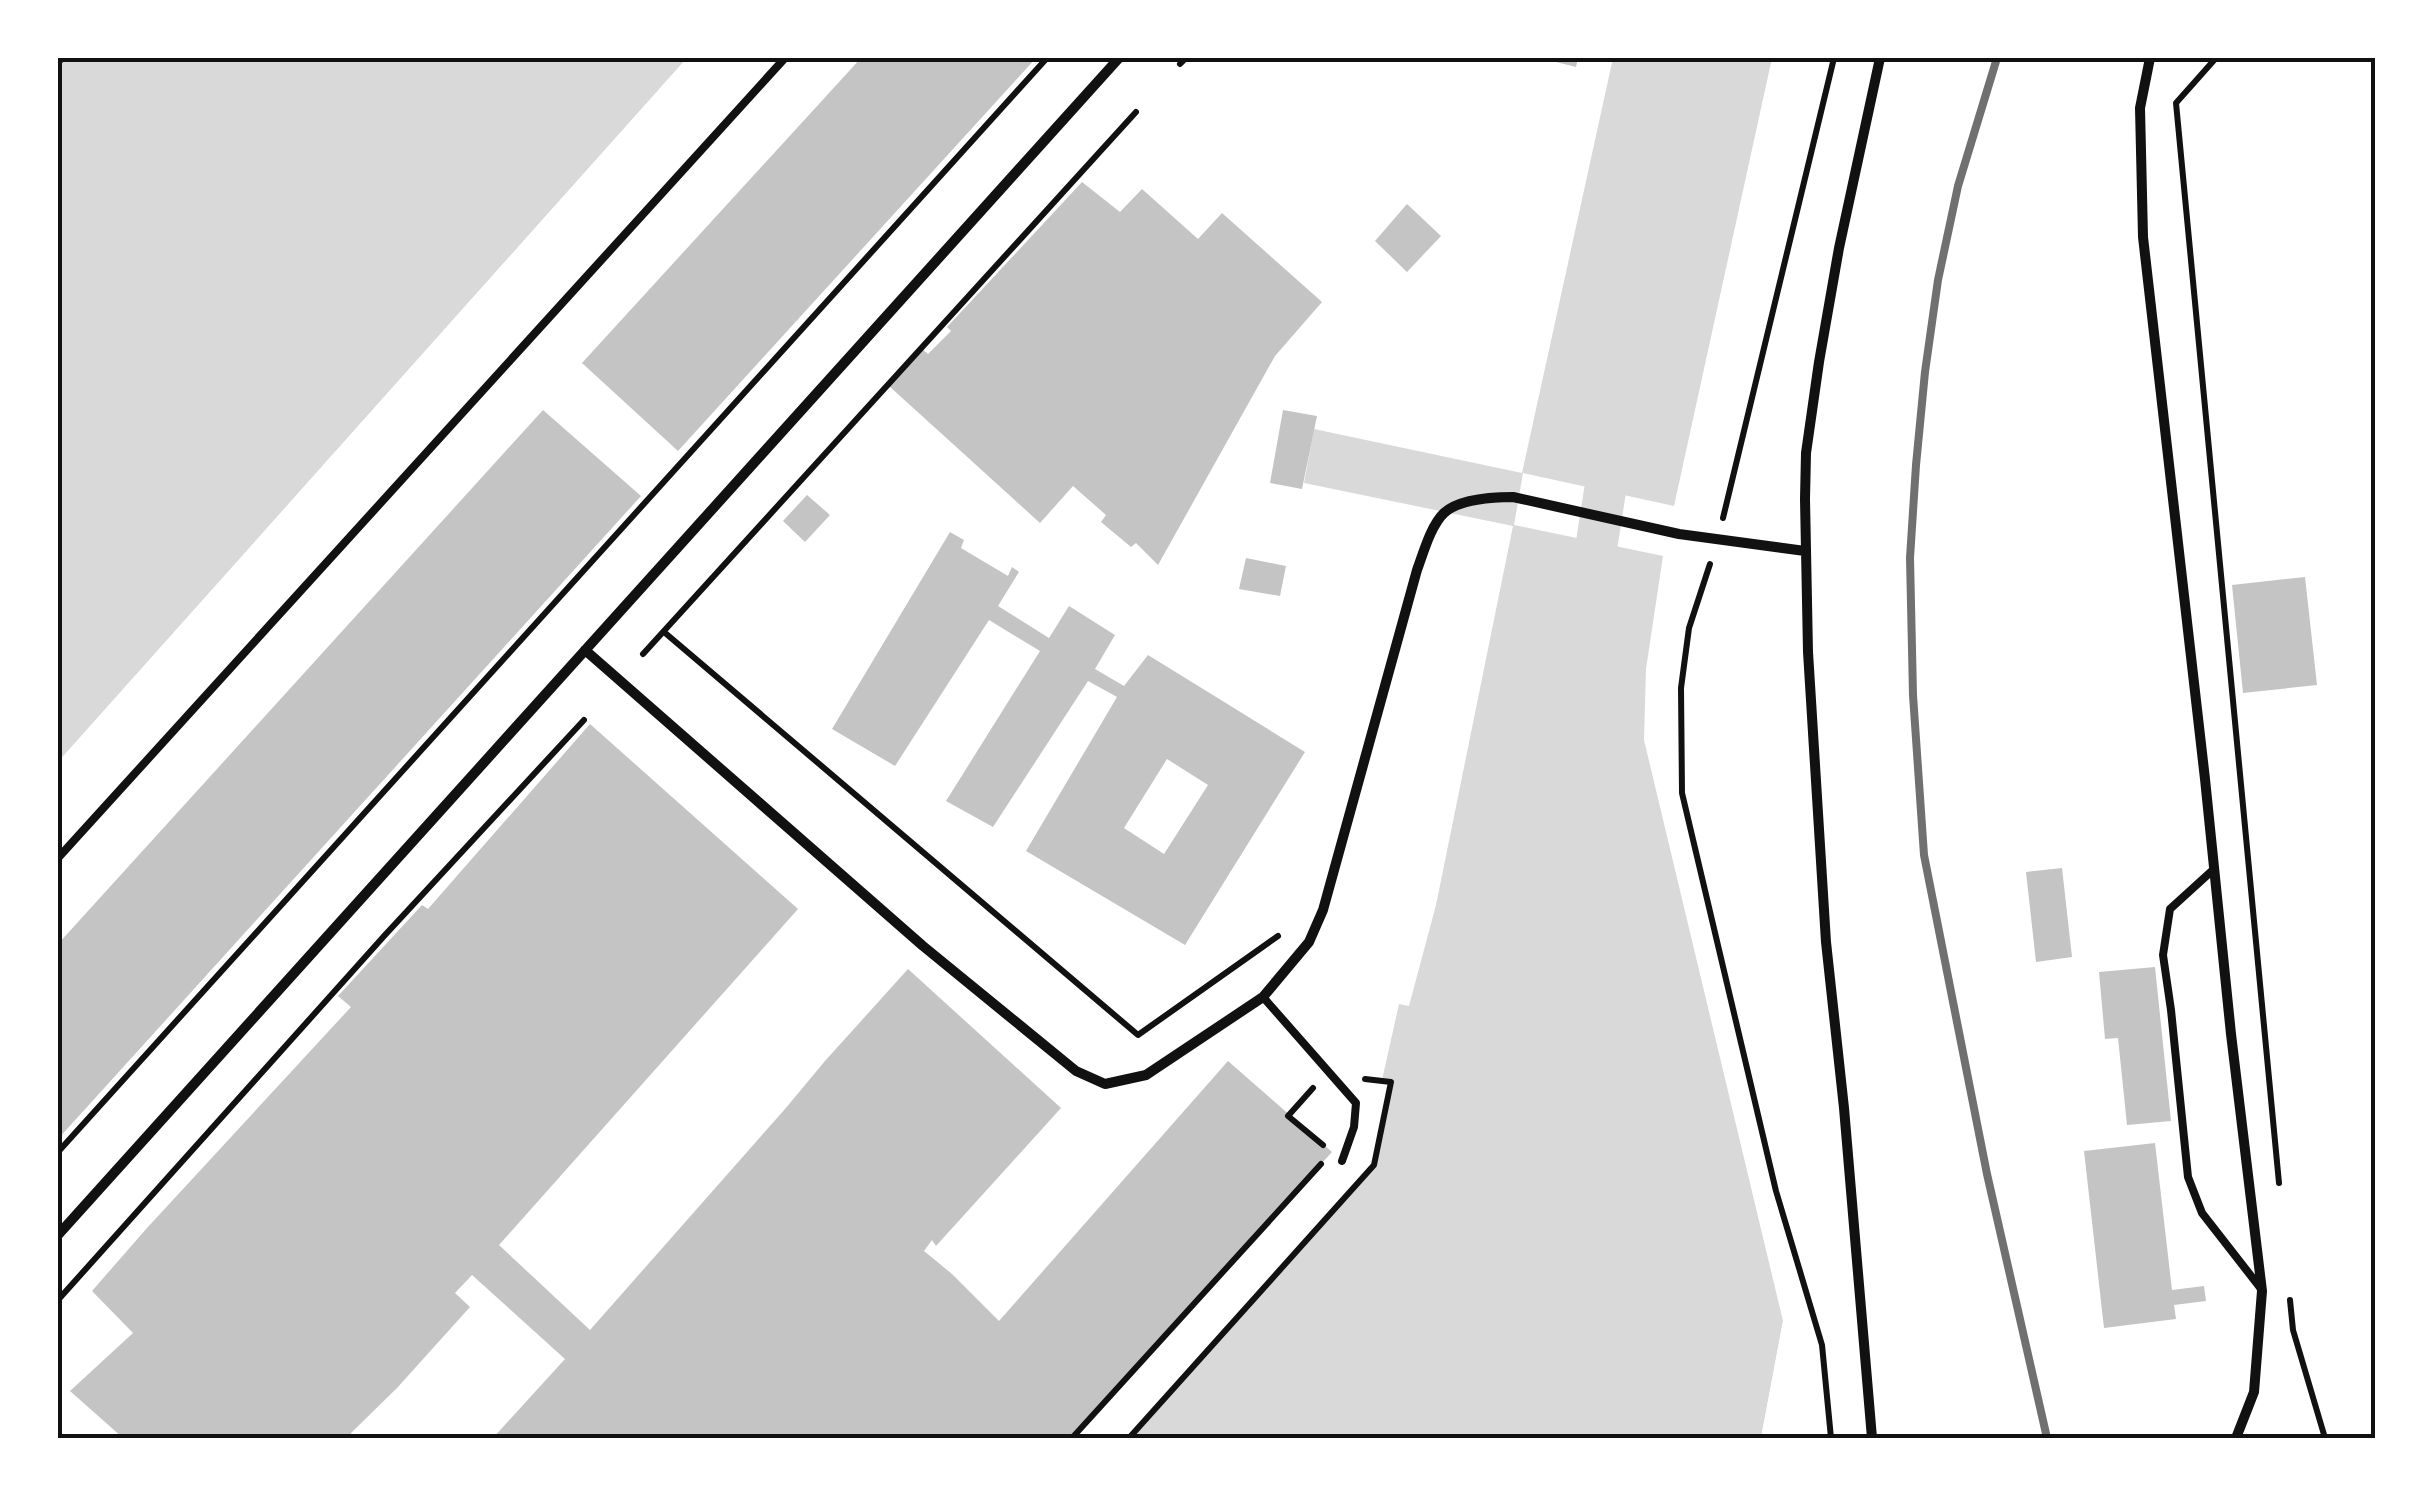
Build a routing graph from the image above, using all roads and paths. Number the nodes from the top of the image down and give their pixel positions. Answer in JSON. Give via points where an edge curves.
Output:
{"nodes":[{"id":1,"x":63,"y":58,"type":"edge"},
{"id":2,"x":786,"y":58,"type":"edge"},
{"id":3,"x":1047,"y":58,"type":"edge"},
{"id":4,"x":1119,"y":58,"type":"edge"},
{"id":5,"x":1834,"y":58,"type":"edge"},
{"id":6,"x":1880,"y":58,"type":"edge"},
{"id":7,"x":2150,"y":58,"type":"edge"},
{"id":8,"x":2216,"y":58,"type":"edge"},
{"id":9,"x":58,"y":63,"type":"edge"},
{"id":10,"x":1136,"y":112,"type":"dead end"},
{"id":11,"x":1718,"y":540,"type":"junction"},
{"id":12,"x":1805,"y":551,"type":"junction"},
{"id":13,"x":664,"y":632,"type":"junction"},
{"id":14,"x":585,"y":650,"type":"junction"},
{"id":15,"x":643,"y":654,"type":"dead end"},
{"id":16,"x":584,"y":720,"type":"dead end"},
{"id":17,"x":58,"y":858,"type":"edge"},
{"id":18,"x":2214,"y":869,"type":"junction"},
{"id":19,"x":1282,"y":934,"type":"dead end"},
{"id":20,"x":1262,"y":997,"type":"junction"},
{"id":21,"x":1324,"y":1076,"type":"dead end"},
{"id":22,"x":1362,"y":1078,"type":"dead end"},
{"id":23,"x":58,"y":1152,"type":"edge"},
{"id":24,"x":1342,"y":1161,"type":"dead end"},
{"id":25,"x":2280,"y":1192,"type":"dead end"},
{"id":26,"x":58,"y":1235,"type":"edge"},
{"id":27,"x":2262,"y":1291,"type":"junction"},
{"id":28,"x":2289,"y":1291,"type":"dead end"},
{"id":29,"x":58,"y":1300,"type":"edge"},
{"id":30,"x":1072,"y":1438,"type":"edge"},
{"id":31,"x":1129,"y":1438,"type":"edge"},
{"id":32,"x":1831,"y":1438,"type":"edge"},
{"id":33,"x":1872,"y":1438,"type":"edge"},
{"id":34,"x":2236,"y":1438,"type":"edge"},
{"id":35,"x":2325,"y":1438,"type":"edge"}],
"edges":[{"from":1,"to":9,"type":"path"},
{"from":2,"to":17,"type":"lane"},
{"from":3,"to":23,"type":"path"},
{"from":4,"to":14,"type":"street"},
{"from":5,"to":11,"type":"path"},
{"from":6,"to":12,"type":"street","via":[[1819,362],[1806,453]]},
{"from":7,"to":18,"type":"street","via":[[2140,108],[2143,236]]},
{"from":8,"to":25,"type":"path","via":[[2176,103]]},
{"from":10,"to":13,"type":"path"},
{"from":11,"to":12,"type":"street"},
{"from":11,"to":20,"type":"street","via":[[1513,496],[1444,512],[1417,570],[1323,910],[1310,942]]},
{"from":11,"to":32,"type":"path","via":[[1689,628],[1682,793],[1776,1191],[1822,1345]]},
{"from":12,"to":33,"type":"street","via":[[1826,942]]},
{"from":13,"to":15,"type":"path"},
{"from":13,"to":19,"type":"path","via":[[1138,1035]]},
{"from":14,"to":20,"type":"street","via":[[923,946],[1076,1070],[1105,1084],[1146,1075]]},
{"from":14,"to":26,"type":"street"},
{"from":16,"to":29,"type":"path"},
{"from":18,"to":27,"type":"street"},
{"from":18,"to":27,"type":"lane","via":[[2170,909],[2163,955],[2188,1177],[2202,1213]]},
{"from":20,"to":24,"type":"lane","via":[[1356,1103]]},
{"from":21,"to":30,"type":"path","via":[[1288,1116],[1332,1152]]},
{"from":22,"to":31,"type":"path","via":[[1391,1082],[1374,1165]]},
{"from":27,"to":34,"type":"street","via":[[2254,1392]]},
{"from":28,"to":35,"type":"path","via":[[2293,1330]]}]}
